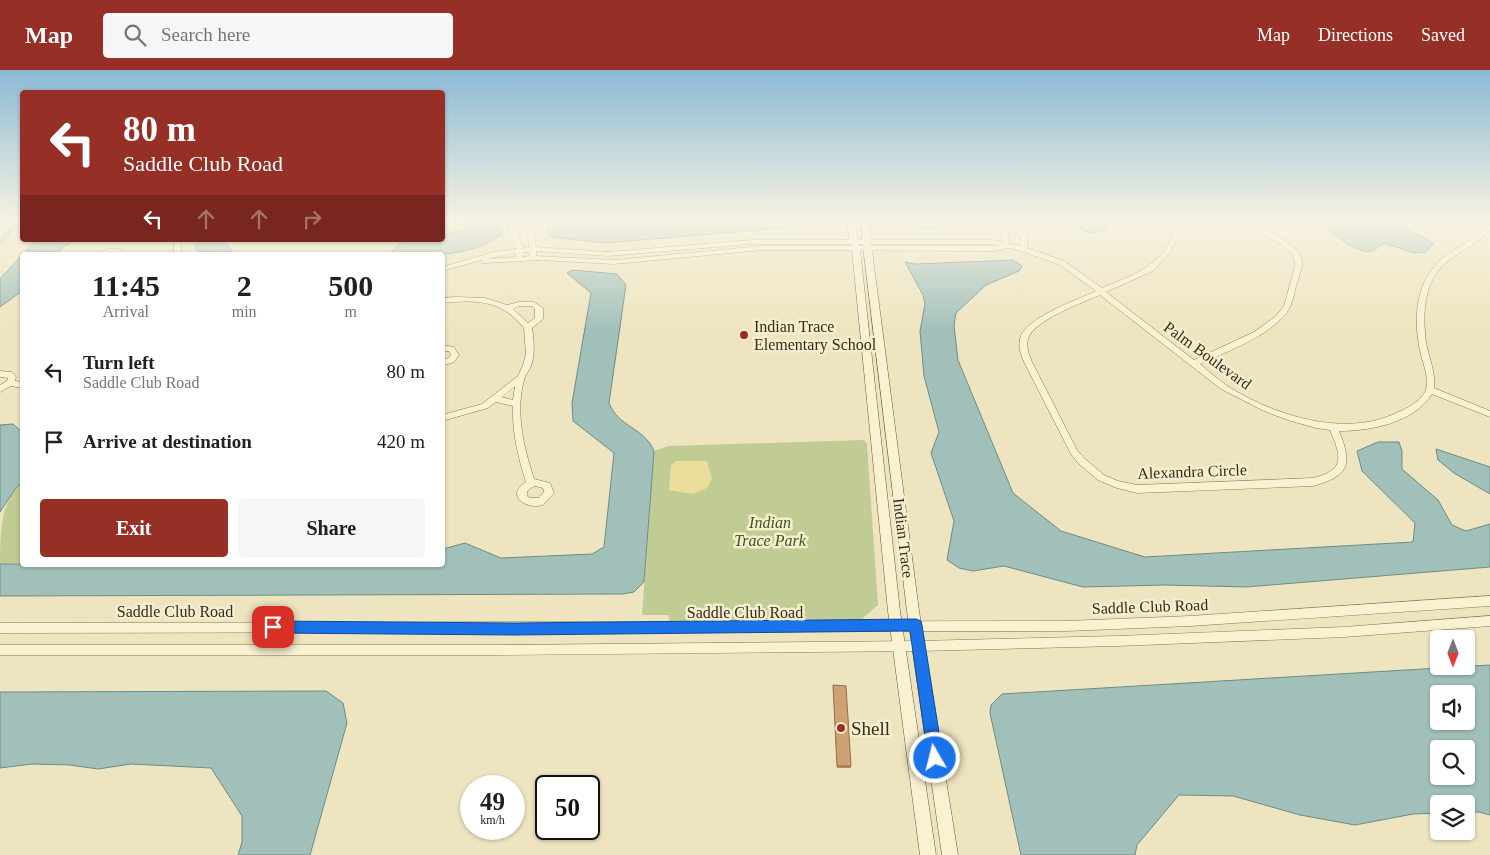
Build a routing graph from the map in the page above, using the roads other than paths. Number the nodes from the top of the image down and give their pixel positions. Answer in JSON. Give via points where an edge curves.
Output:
{"nodes":[{"id":1,"x":484,"y":257,"type":"edge"},
{"id":2,"x":671,"y":257,"type":"edge"},
{"id":3,"x":857,"y":257,"type":"edge"},
{"id":4,"x":869,"y":257,"type":"edge"},
{"id":5,"x":1044,"y":257,"type":"edge"},
{"id":6,"x":1164,"y":257,"type":"edge"},
{"id":7,"x":1297,"y":257,"type":"edge"},
{"id":8,"x":1449,"y":257,"type":"edge"},
{"id":9,"x":518,"y":258,"type":"joint"},
{"id":10,"x":534,"y":258,"type":"joint"},
{"id":11,"x":455,"y":265,"type":"junction"},
{"id":12,"x":445,"y":268,"type":"edge"},
{"id":13,"x":1101,"y":292,"type":"junction"},
{"id":14,"x":445,"y":301,"type":"edge"},
{"id":15,"x":507,"y":308,"type":"junction"},
{"id":16,"x":528,"y":327,"type":"junction"},
{"id":17,"x":445,"y":348,"type":"edge"},
{"id":18,"x":445,"y":363,"type":"edge"},
{"id":19,"x":1194,"y":363,"type":"junction"},
{"id":20,"x":0,"y":374,"type":"edge"},
{"id":21,"x":520,"y":378,"type":"junction"},
{"id":22,"x":10,"y":383,"type":"junction"},
{"id":23,"x":20,"y":385,"type":"edge"},
{"id":24,"x":0,"y":389,"type":"edge"},
{"id":25,"x":1430,"y":390,"type":"junction"},
{"id":26,"x":496,"y":399,"type":"junction"},
{"id":27,"x":517,"y":404,"type":"junction"},
{"id":28,"x":1490,"y":414,"type":"edge"},
{"id":29,"x":445,"y":417,"type":"edge"},
{"id":30,"x":1334,"y":426,"type":"junction"},
{"id":31,"x":531,"y":483,"type":"dead end"},
{"id":32,"x":1490,"y":601,"type":"edge"},
{"id":33,"x":1490,"y":621,"type":"edge"},
{"id":34,"x":916,"y":625,"type":"junction"},
{"id":35,"x":896,"y":626,"type":"junction"},
{"id":36,"x":0,"y":628,"type":"edge"},
{"id":37,"x":899,"y":646,"type":"junction"},
{"id":38,"x":919,"y":646,"type":"junction"},
{"id":39,"x":0,"y":650,"type":"edge"},
{"id":40,"x":928,"y":855,"type":"edge"},
{"id":41,"x":950,"y":855,"type":"edge"}],
"edges":[{"from":1,"to":11,"type":"street"},
{"from":2,"to":10,"type":"street","via":[[614,262]]},
{"from":3,"to":35,"type":"main road","name":"Indian Trace"},
{"from":4,"to":34,"type":"main road","name":"Indian Trace"},
{"from":5,"to":13,"type":"street","name":"Palm Boulevard","via":[[1062,263]]},
{"from":6,"to":13,"type":"street","name":"Alexandra Circle","via":[[1138,276]]},
{"from":7,"to":19,"type":"street","via":[[1298,269],[1286,308],[1275,321]]},
{"from":8,"to":25,"type":"street","via":[[1430,277],[1423,301],[1420,328],[1430,374]]},
{"from":9,"to":10,"type":"street"},
{"from":9,"to":11,"type":"street"},
{"from":11,"to":12,"type":"street"},
{"from":13,"to":19,"type":"street","name":"Palm Boulevard"},
{"from":13,"to":30,"type":"street","name":"Alexandra Circle","via":[[1041,319],[1024,337],[1023,349],[1074,452],[1098,477],[1114,485],[1137,489],[1329,479],[1339,473],[1344,460]]},
{"from":14,"to":15,"type":"street","via":[[487,301]]},
{"from":15,"to":16,"type":"street"},
{"from":15,"to":16,"type":"street","via":[[534,304],[539,308],[539,319]]},
{"from":16,"to":21,"type":"street","via":[[530,354]]},
{"from":17,"to":18,"type":"street","via":[[451,349],[455,355]]},
{"from":19,"to":30,"type":"street","name":"Palm Boulevard","via":[[1224,387],[1262,407],[1303,422]]},
{"from":20,"to":22,"type":"street","via":[[11,375]]},
{"from":21,"to":26,"type":"street"},
{"from":21,"to":27,"type":"street"},
{"from":22,"to":23,"type":"street"},
{"from":22,"to":24,"type":"street"},
{"from":25,"to":28,"type":"street"},
{"from":25,"to":30,"type":"street","name":"Palm Boulevard","via":[[1419,404],[1400,417],[1380,424]]},
{"from":26,"to":27,"type":"street"},
{"from":26,"to":29,"type":"street","via":[[485,406]]},
{"from":27,"to":31,"type":"street","via":[[520,451]]},
{"from":32,"to":34,"type":"street","name":"Saddle Club Road","via":[[1190,621],[1067,626]]},
{"from":33,"to":38,"type":"street","name":"Saddle Club Road","via":[[1344,632],[1116,642]]},
{"from":34,"to":35,"type":"street","name":"Saddle Club Road"},
{"from":34,"to":38,"type":"main road","name":"Indian Trace"},
{"from":35,"to":36,"type":"street","name":"Saddle Club Road"},
{"from":35,"to":37,"type":"main road","name":"Indian Trace"},
{"from":37,"to":38,"type":"street","name":"Saddle Club Road"},
{"from":37,"to":39,"type":"street","name":"Saddle Club Road"},
{"from":37,"to":40,"type":"main road","name":"Indian Trace"},
{"from":38,"to":41,"type":"main road","name":"Indian Trace"}]}
